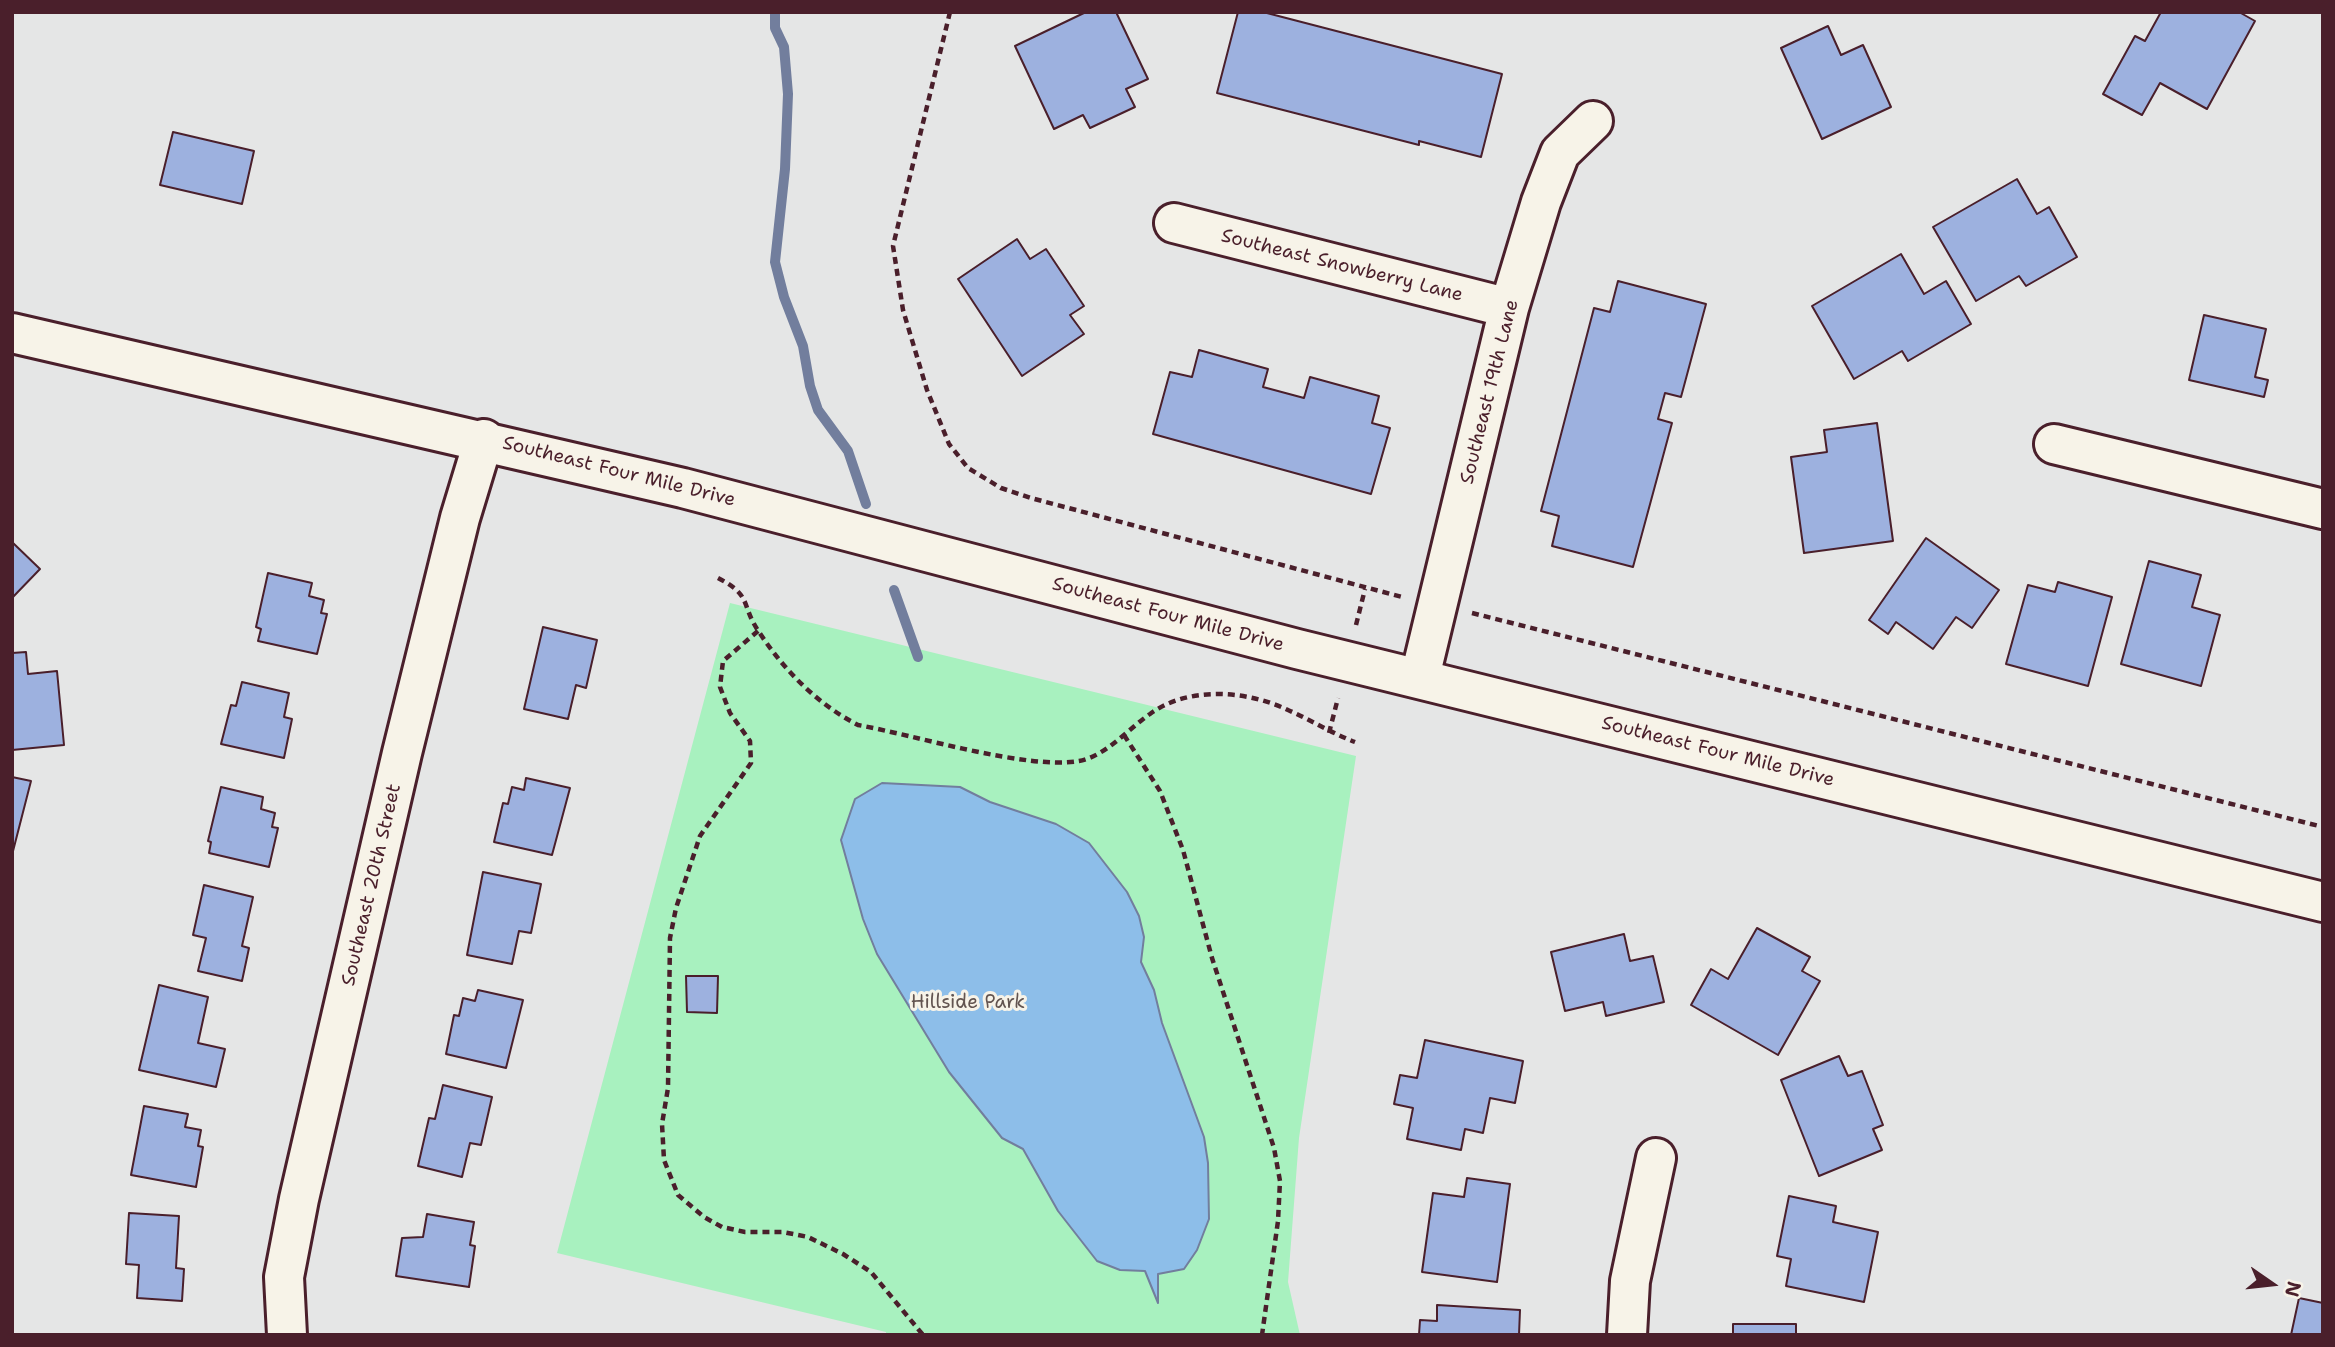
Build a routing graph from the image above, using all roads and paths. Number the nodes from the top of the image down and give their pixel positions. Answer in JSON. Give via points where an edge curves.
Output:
{"nodes":[{"id":1,"x":1593,"y":121,"type":"dead end"},
{"id":2,"x":1174,"y":223,"type":"dead end"},
{"id":3,"x":1510,"y":308,"type":"junction"},
{"id":4,"x":12,"y":333,"type":"edge"},
{"id":5,"x":484,"y":439,"type":"junction"},
{"id":6,"x":2054,"y":444,"type":"dead end"},
{"id":7,"x":2323,"y":509,"type":"edge"},
{"id":8,"x":718,"y":578,"type":"dead end"},
{"id":9,"x":758,"y":631,"type":"junction"},
{"id":10,"x":1420,"y":677,"type":"junction"},
{"id":11,"x":1124,"y":735,"type":"junction"},
{"id":12,"x":1355,"y":742,"type":"dead end"},
{"id":13,"x":2323,"y":902,"type":"edge"},
{"id":14,"x":1656,"y":1158,"type":"dead end"},
{"id":15,"x":287,"y":1335,"type":"edge"},
{"id":16,"x":923,"y":1335,"type":"edge"},
{"id":17,"x":1262,"y":1335,"type":"edge"},
{"id":18,"x":1627,"y":1335,"type":"edge"}],
"edges":[{"from":1,"to":3,"type":"main road","name":"Southeast 19th Lane","via":[[1560,153]]},
{"from":2,"to":3,"type":"main road","name":"Southeast Snowberry Lane"},
{"from":3,"to":10,"type":"main road","name":"Southeast 19th Lane"},
{"from":4,"to":5,"type":"main road","name":"Southeast Four Mile Drive"},
{"from":5,"to":10,"type":"main road","name":"Southeast Four Mile Drive"},
{"from":5,"to":15,"type":"main road","name":"Southeast 20th Street","via":[[405,740],[299,1199],[284,1277]]},
{"from":6,"to":7,"type":"main road"},
{"from":8,"to":9,"type":"path","via":[[739,589]]},
{"from":9,"to":11,"type":"path","via":[[800,683],[836,713],[858,724],[1049,760],[1080,761]]},
{"from":9,"to":16,"type":"path","via":[[723,661],[720,687],[730,713],[750,741],[751,763],[700,836],[684,877],[670,938],[664,1160],[678,1195],[704,1217],[745,1232],[808,1237],[843,1254],[871,1272]]},
{"from":10,"to":13,"type":"main road","name":"Southeast Four Mile Drive"},
{"from":11,"to":12,"type":"path","via":[[1173,701],[1216,694],[1286,709]]},
{"from":11,"to":17,"type":"path","via":[[1160,791],[1183,849],[1212,958],[1274,1148],[1280,1181],[1278,1221]]},
{"from":14,"to":18,"type":"main road","via":[[1630,1281]]}]}
